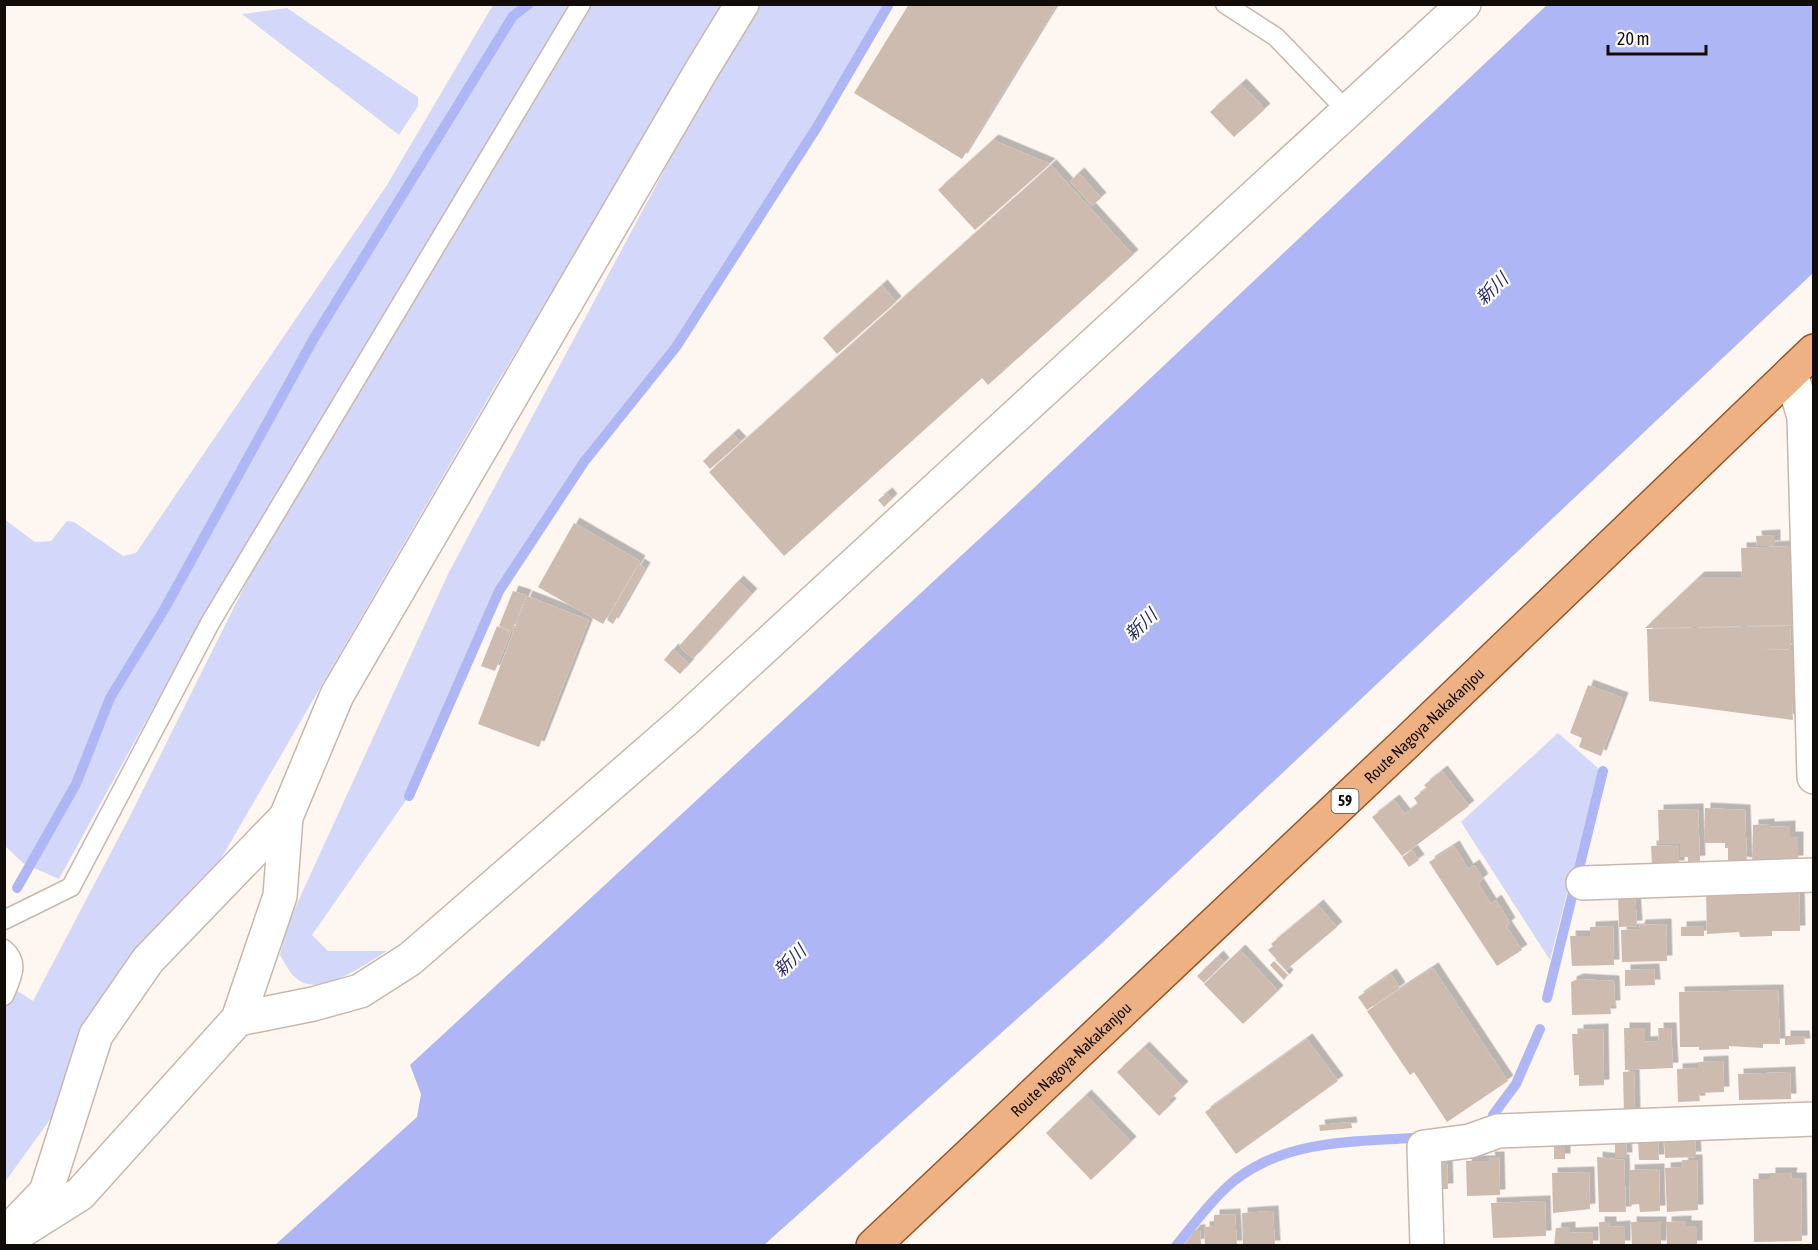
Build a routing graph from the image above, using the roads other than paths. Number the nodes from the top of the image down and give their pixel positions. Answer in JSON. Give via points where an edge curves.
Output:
{"nodes":[{"id":1,"x":581,"y":4,"type":"edge"},
{"id":2,"x":742,"y":4,"type":"edge"},
{"id":3,"x":1225,"y":4,"type":"edge"},
{"id":4,"x":1464,"y":4,"type":"edge"},
{"id":5,"x":1348,"y":112,"type":"junction"},
{"id":6,"x":1802,"y":362,"type":"edge"},
{"id":7,"x":1812,"y":638,"type":"edge"},
{"id":8,"x":1814,"y":777,"type":"edge"},
{"id":9,"x":286,"y":817,"type":"junction"},
{"id":10,"x":1814,"y":875,"type":"edge"},
{"id":11,"x":1583,"y":882,"type":"dead end"},
{"id":12,"x":4,"y":920,"type":"edge"},
{"id":13,"x":4,"y":949,"type":"edge"},
{"id":14,"x":4,"y":996,"type":"edge"},
{"id":15,"x":238,"y":1019,"type":"junction"},
{"id":16,"x":1814,"y":1119,"type":"edge"},
{"id":17,"x":4,"y":1235,"type":"edge"},
{"id":18,"x":4,"y":1242,"type":"edge"},
{"id":19,"x":873,"y":1245,"type":"edge"},
{"id":20,"x":1427,"y":1245,"type":"edge"}],
"edges":[{"from":1,"to":12,"type":"lane","via":[[210,623],[71,887]]},
{"from":2,"to":9,"type":"street","via":[[337,695]]},
{"from":3,"to":5,"type":"lane","via":[[1276,37]]},
{"from":4,"to":5,"type":"street"},
{"from":5,"to":15,"type":"street","via":[[678,727],[410,959],[360,991]]},
{"from":6,"to":7,"type":"street"},
{"from":6,"to":19,"type":"main road","name":"Route Nagoya-Nakakanjou","number":"59","via":[[1407,742]]},
{"from":7,"to":8,"type":"street"},
{"from":9,"to":15,"type":"street","via":[[280,896]]},
{"from":9,"to":17,"type":"street","via":[[148,960],[96,1035],[46,1192]]},
{"from":10,"to":11,"type":"street"},
{"from":13,"to":14,"type":"lane","via":[[11,955],[15,969]]},
{"from":15,"to":18,"type":"street","via":[[80,1194]]},
{"from":16,"to":20,"type":"street","via":[[1498,1131],[1470,1141],[1424,1147]]}]}
